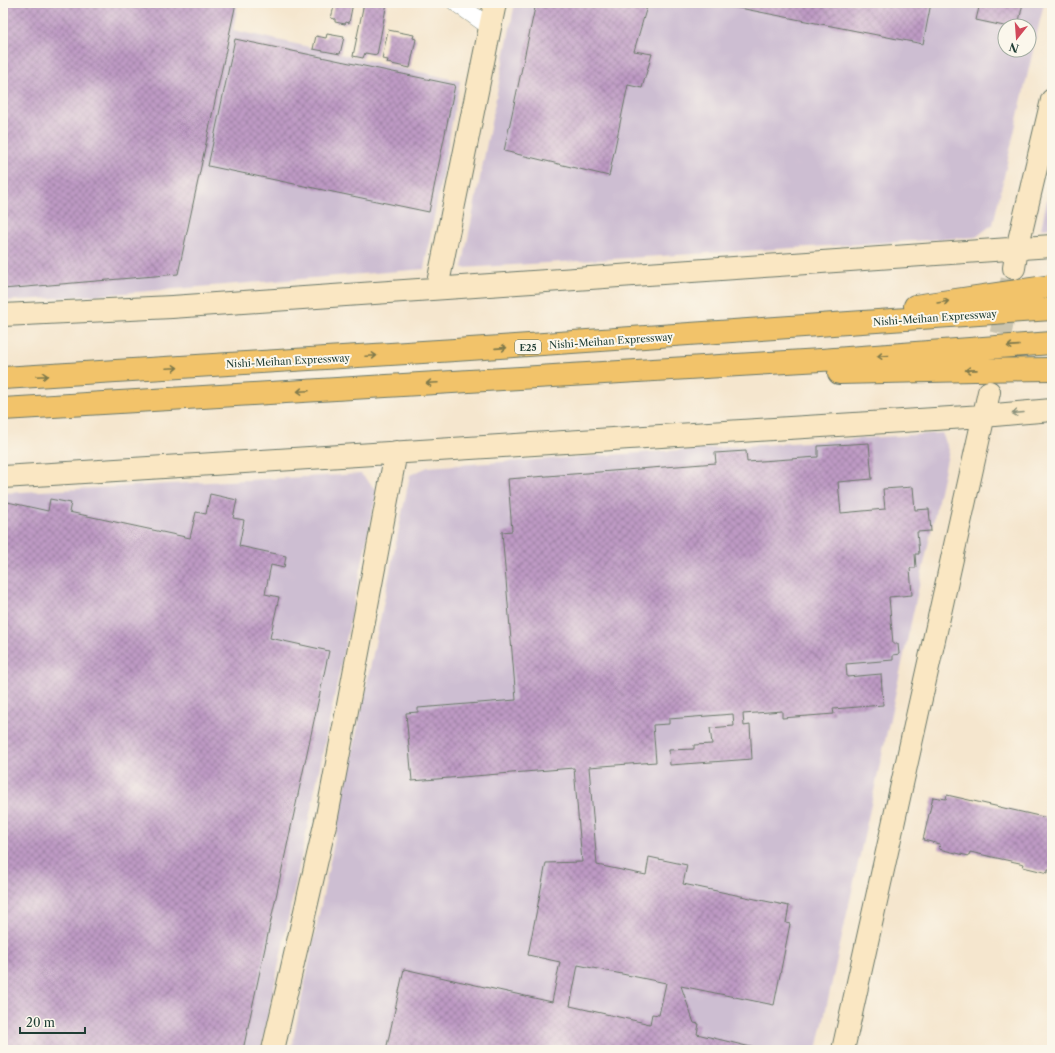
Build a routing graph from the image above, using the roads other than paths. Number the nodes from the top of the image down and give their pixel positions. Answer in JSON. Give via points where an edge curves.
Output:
{"nodes":[{"id":1,"x":456,"y":3,"type":"edge"},
{"id":2,"x":495,"y":3,"type":"edge"},
{"id":3,"x":490,"y":27,"type":"junction"},
{"id":4,"x":1052,"y":100,"type":"edge"},
{"id":5,"x":1052,"y":246,"type":"edge"},
{"id":6,"x":1016,"y":258,"type":"junction"},
{"id":7,"x":1052,"y":286,"type":"edge"},
{"id":8,"x":437,"y":288,"type":"junction"},
{"id":9,"x":1052,"y":309,"type":"edge"},
{"id":10,"x":3,"y":315,"type":"edge"},
{"id":11,"x":752,"y":332,"type":"junction"},
{"id":12,"x":1052,"y":343,"type":"edge"},
{"id":13,"x":1052,"y":369,"type":"edge"},
{"id":14,"x":3,"y":378,"type":"edge"},
{"id":15,"x":459,"y":382,"type":"junction"},
{"id":16,"x":989,"y":392,"type":"dead end"},
{"id":17,"x":3,"y":409,"type":"edge"},
{"id":18,"x":1052,"y":410,"type":"edge"},
{"id":19,"x":983,"y":416,"type":"junction"},
{"id":20,"x":396,"y":452,"type":"junction"},
{"id":21,"x":3,"y":477,"type":"edge"},
{"id":22,"x":273,"y":1050,"type":"edge"},
{"id":23,"x":843,"y":1050,"type":"edge"}],
"edges":[{"from":1,"to":3,"type":"street"},
{"from":2,"to":3,"type":"street"},
{"from":3,"to":8,"type":"street"},
{"from":4,"to":6,"type":"street"},
{"from":5,"to":6,"type":"street"},
{"from":6,"to":8,"type":"street"},
{"from":11,"to":7,"type":"highway","one_way":true},
{"from":8,"to":10,"type":"street","via":[[172,307]]},
{"from":9,"to":11,"type":"highway","name":"Nishi-Meihan Expressway","number":"E25"},
{"from":14,"to":11,"type":"highway","name":"Nishi-Meihan Expressway","number":"E25","one_way":true},
{"from":12,"to":15,"type":"highway","one_way":true},
{"from":13,"to":15,"type":"highway","one_way":true,"via":[[521,383]]},
{"from":15,"to":17,"type":"highway","one_way":true},
{"from":16,"to":19,"type":"street"},
{"from":18,"to":19,"type":"street","one_way":true},
{"from":19,"to":20,"type":"street"},
{"from":19,"to":23,"type":"street"},
{"from":20,"to":21,"type":"street"},
{"from":20,"to":22,"type":"street","via":[[327,816]]}]}
